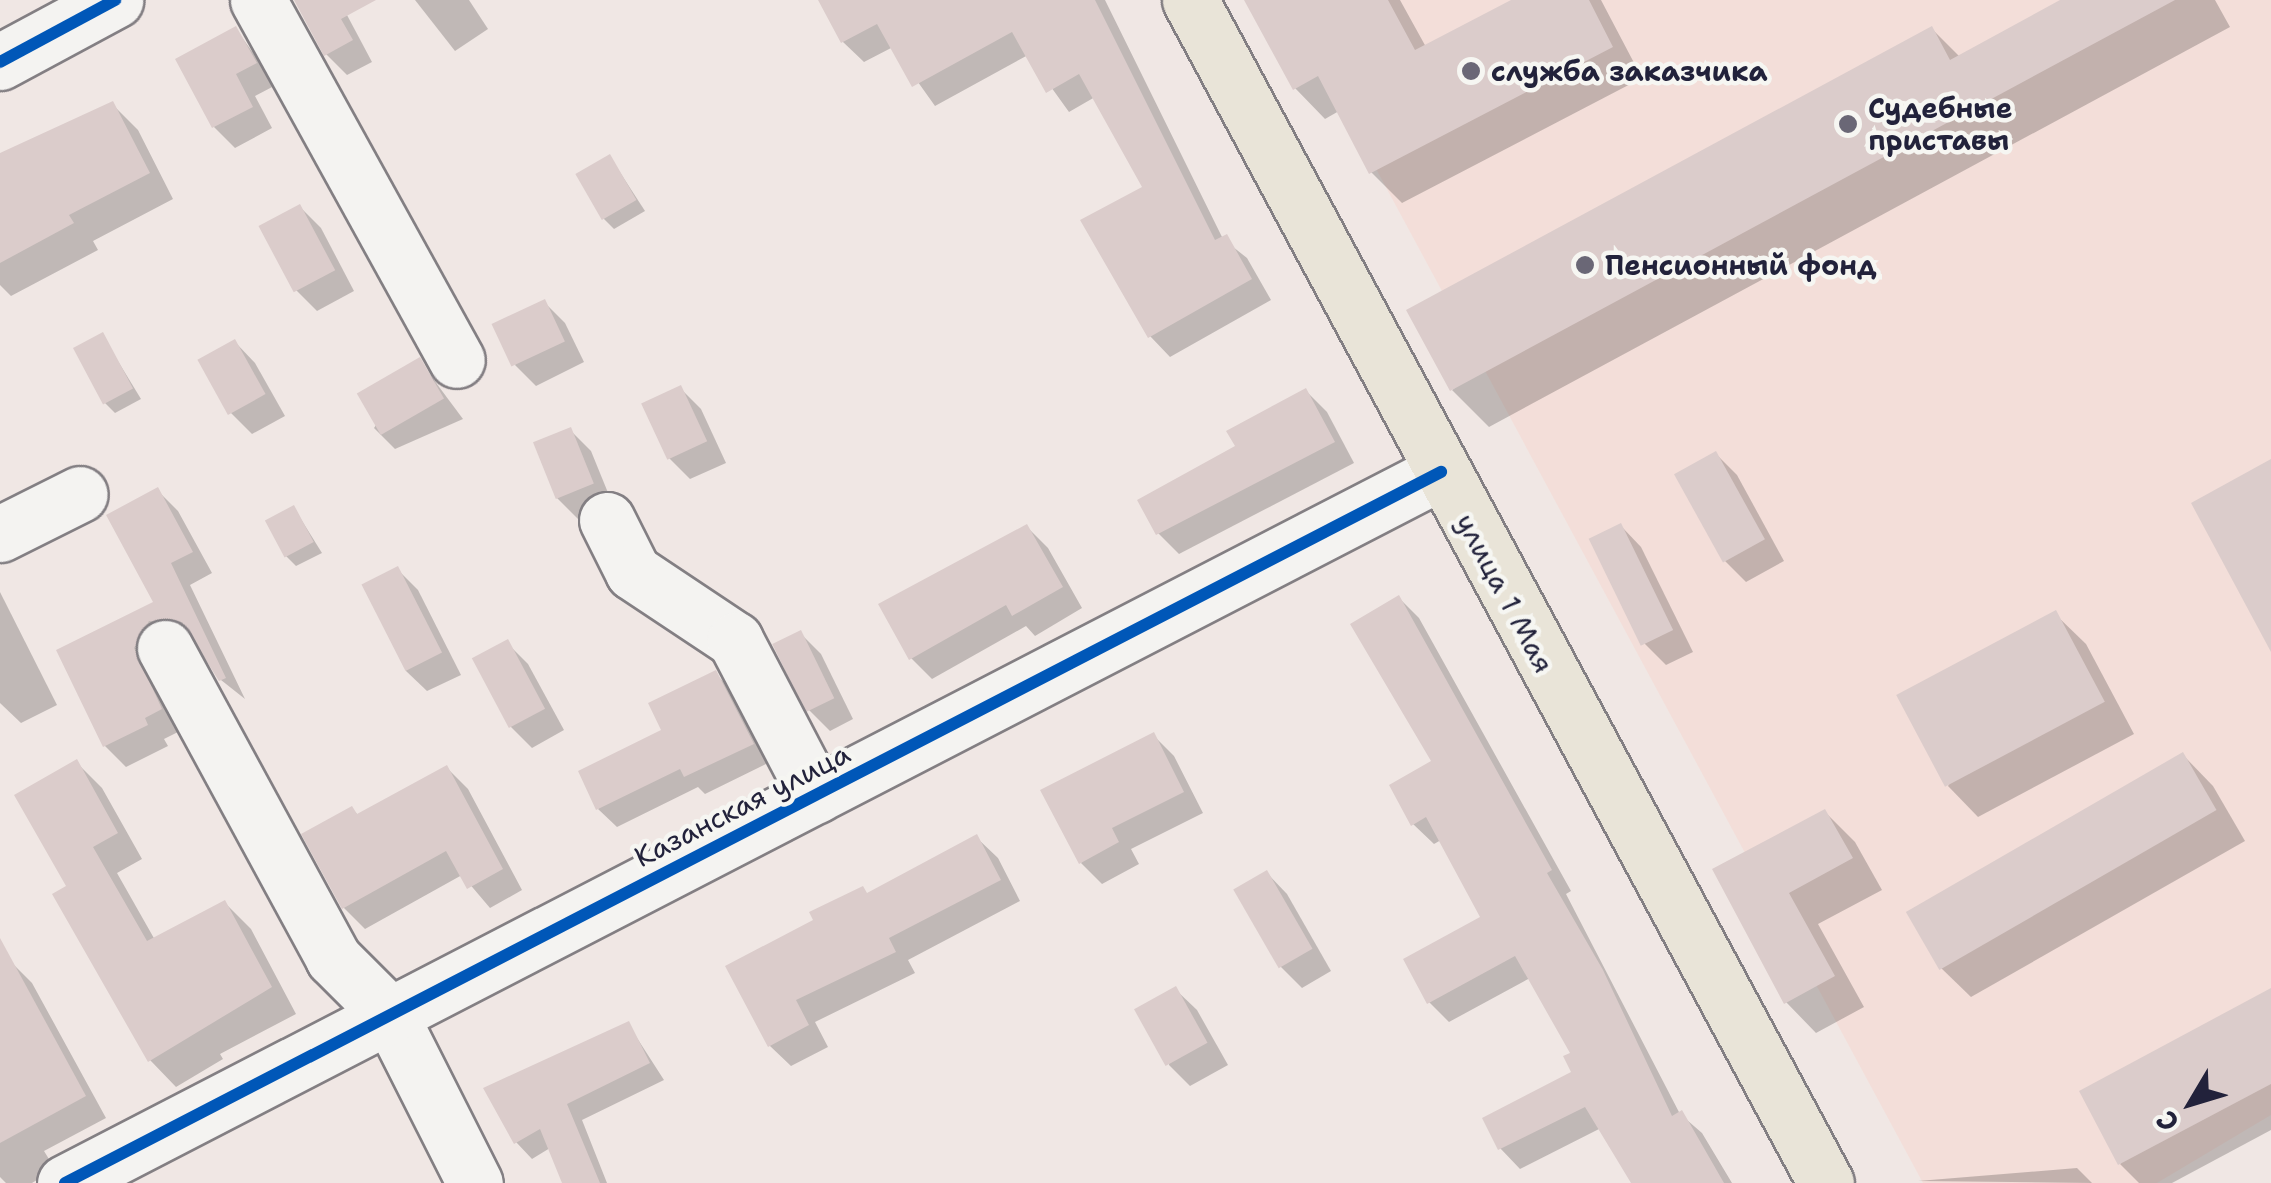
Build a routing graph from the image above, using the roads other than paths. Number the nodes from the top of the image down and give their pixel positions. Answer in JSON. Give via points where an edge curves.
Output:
{"nodes":[{"id":1,"x":115,"y":0,"type":"edge"},
{"id":2,"x":258,"y":0,"type":"edge"},
{"id":3,"x":1190,"y":0,"type":"edge"},
{"id":4,"x":0,"y":62,"type":"edge"},
{"id":5,"x":458,"y":360,"type":"dead end"},
{"id":6,"x":1441,"y":472,"type":"junction"},
{"id":7,"x":80,"y":494,"type":"dead end"},
{"id":8,"x":607,"y":520,"type":"dead end"},
{"id":9,"x":0,"y":534,"type":"edge"},
{"id":10,"x":164,"y":648,"type":"dead end"},
{"id":11,"x":816,"y":795,"type":"junction"},
{"id":12,"x":390,"y":1015,"type":"junction"},
{"id":13,"x":65,"y":1183,"type":"edge"},
{"id":14,"x":475,"y":1183,"type":"edge"},
{"id":15,"x":1826,"y":1183,"type":"edge"}],
"edges":[{"from":1,"to":4,"type":"street"},
{"from":2,"to":5,"type":"street"},
{"from":3,"to":6,"type":"main road","name":"улица 1 Мая"},
{"from":6,"to":11,"type":"street","name":"Казанская улица"},
{"from":6,"to":15,"type":"main road","name":"улица 1 Мая"},
{"from":7,"to":9,"type":"street"},
{"from":8,"to":11,"type":"street","via":[[633,572],[735,640]]},
{"from":10,"to":12,"type":"street","via":[[332,958]]},
{"from":11,"to":12,"type":"street","name":"Казанская улица"},
{"from":12,"to":13,"type":"street","name":"Казанская улица"},
{"from":12,"to":14,"type":"street"}]}
